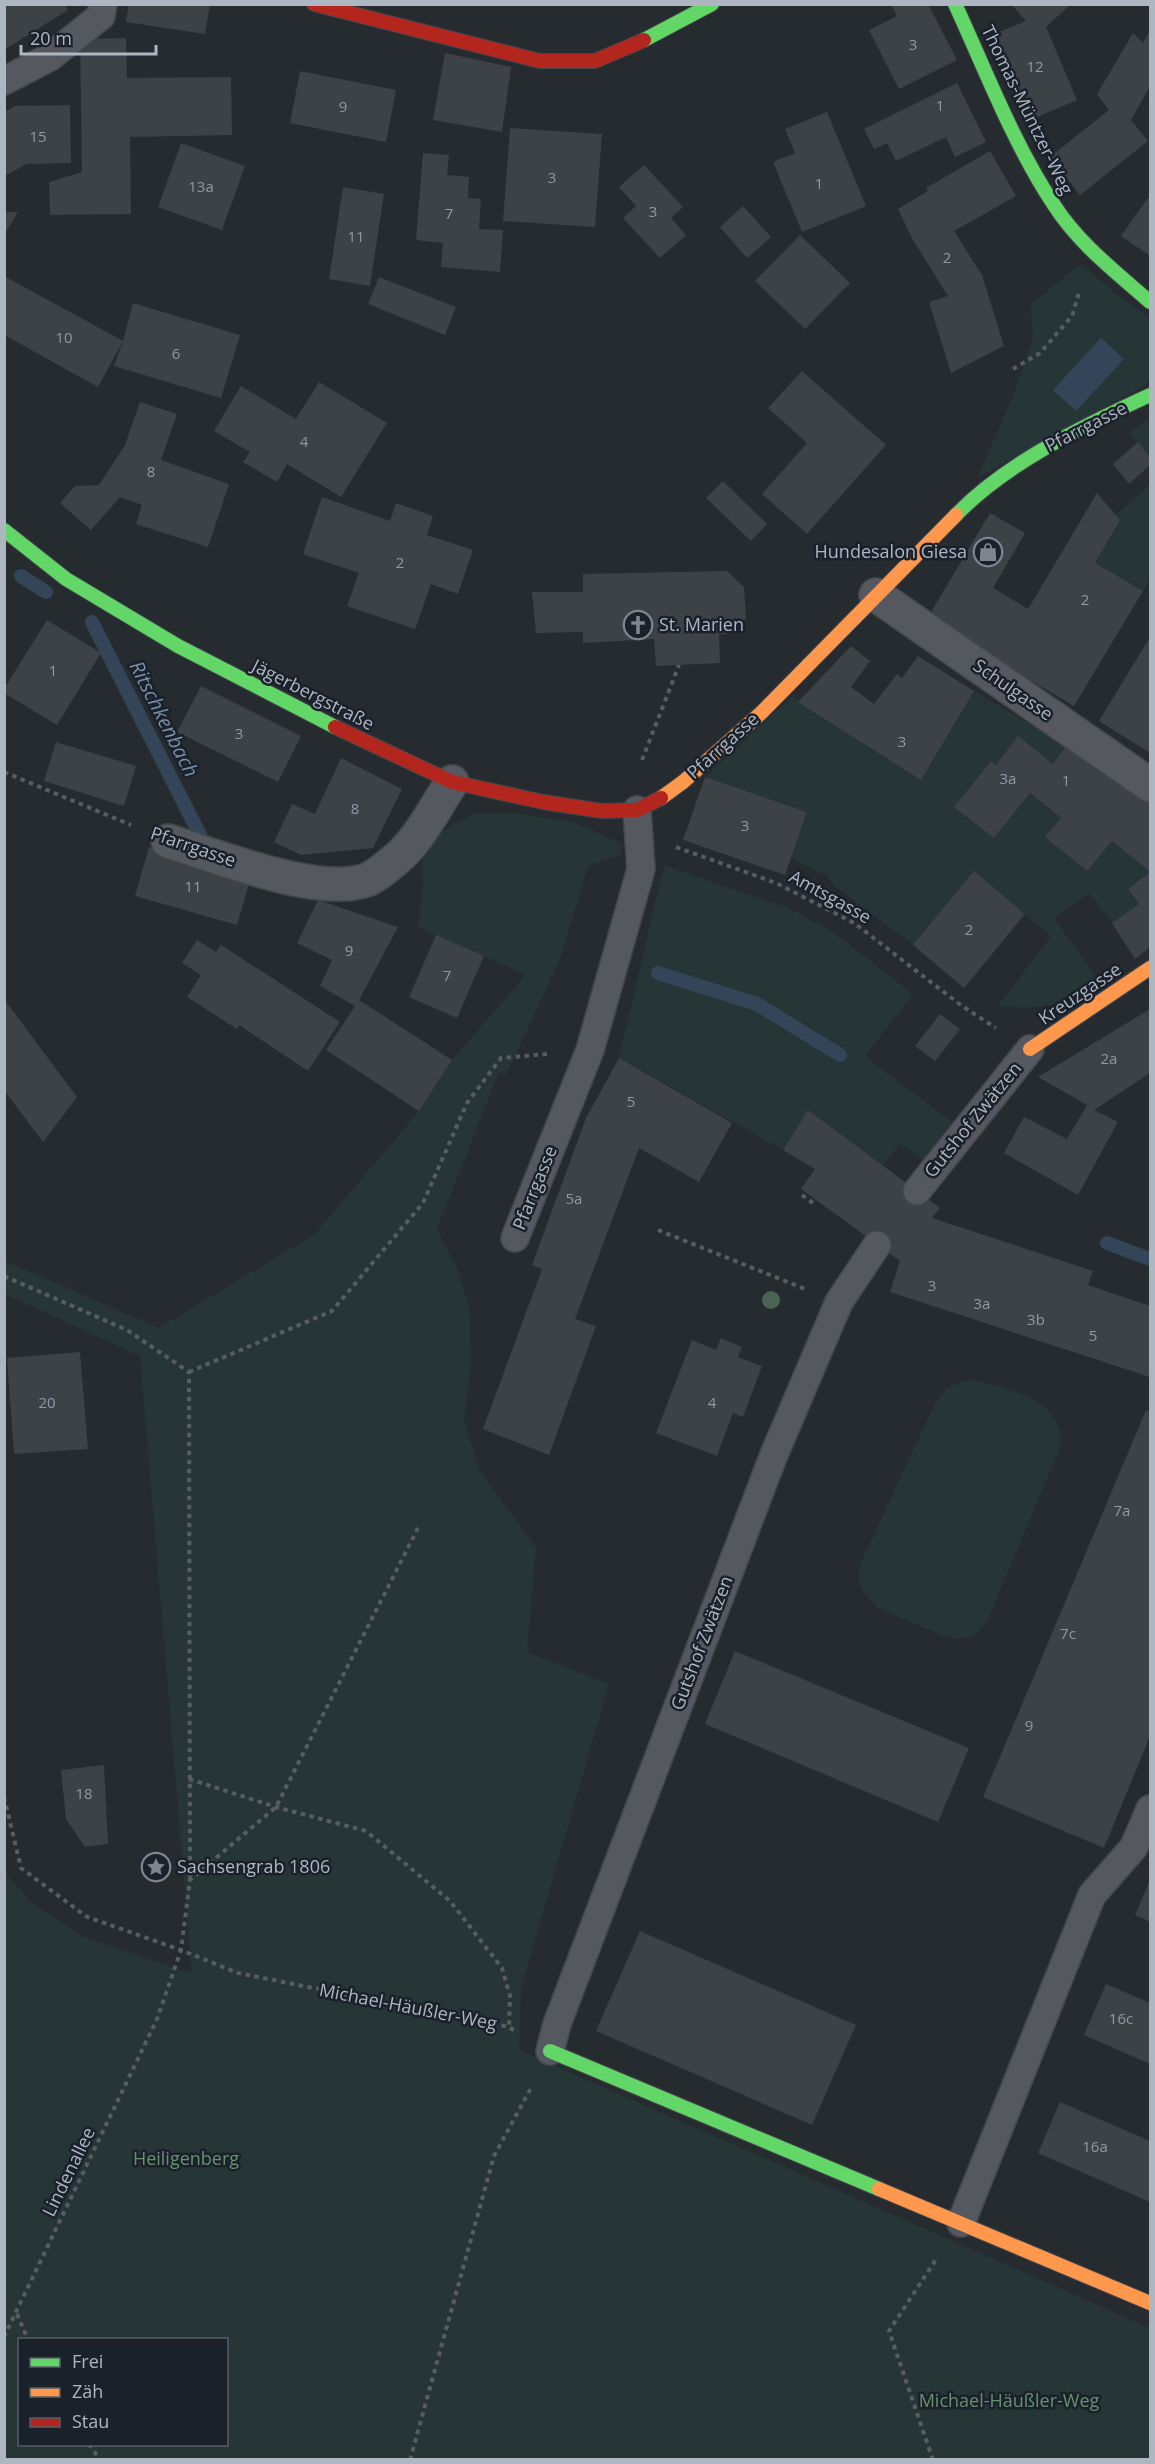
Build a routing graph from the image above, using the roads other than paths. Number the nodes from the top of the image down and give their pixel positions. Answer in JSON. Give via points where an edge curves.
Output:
{"nodes":[{"id":1,"x":103,"y":4,"type":"edge"},
{"id":2,"x":314,"y":4,"type":"edge"},
{"id":3,"x":712,"y":4,"type":"edge"},
{"id":4,"x":955,"y":4,"type":"edge"},
{"id":5,"x":390,"y":13,"type":"edge"},
{"id":6,"x":4,"y":81,"type":"edge"},
{"id":7,"x":1150,"y":302,"type":"edge"},
{"id":8,"x":1150,"y":395,"type":"edge"},
{"id":9,"x":4,"y":530,"type":"edge"},
{"id":10,"x":876,"y":596,"type":"junction"},
{"id":11,"x":452,"y":782,"type":"junction"},
{"id":12,"x":1150,"y":785,"type":"edge"},
{"id":13,"x":637,"y":810,"type":"junction"},
{"id":14,"x":168,"y":841,"type":"road end"},
{"id":15,"x":1150,"y":968,"type":"edge"},
{"id":16,"x":1030,"y":1049,"type":"joint"},
{"id":17,"x":917,"y":1191,"type":"dead end"},
{"id":18,"x":515,"y":1238,"type":"dead end"},
{"id":19,"x":877,"y":1245,"type":"dead end"},
{"id":20,"x":1150,"y":1809,"type":"edge"},
{"id":21,"x":550,"y":2051,"type":"joint"},
{"id":22,"x":961,"y":2223,"type":"junction"},
{"id":23,"x":1150,"y":2303,"type":"edge"}],
"edges":[{"from":1,"to":6,"type":"lane","via":[[101,16],[50,57]]},
{"from":2,"to":5,"type":"street"},
{"from":3,"to":5,"type":"street","via":[[595,61],[540,61]]},
{"from":4,"to":7,"type":"street","name":"Thomas-Müntzer-Weg","via":[[1015,136],[1053,206],[1092,252]]},
{"from":8,"to":10,"type":"street","name":"Pfarrgasse","via":[[1026,459],[963,507]]},
{"from":9,"to":11,"type":"street","name":"Jägerbergstraße","via":[[66,579],[178,646],[306,713]]},
{"from":10,"to":12,"type":"street","name":"Schulgasse"},
{"from":10,"to":13,"type":"street","name":"Pfarrgasse","via":[[761,713],[683,782]]},
{"from":11,"to":13,"type":"street","name":"Jägerbergstraße","via":[[543,802],[603,811]]},
{"from":11,"to":14,"type":"street","name":"Pfarrgasse","via":[[397,859],[368,879],[334,884],[297,880]]},
{"from":13,"to":18,"type":"lane","name":"Pfarrgasse","via":[[641,869],[590,1050]]},
{"from":15,"to":16,"type":"street","name":"Kreuzgasse"},
{"from":16,"to":17,"type":"lane","name":"Gutshof Zwätzen"},
{"from":19,"to":21,"type":"lane","name":"Gutshof Zwätzen","via":[[839,1302],[773,1457]]},
{"from":20,"to":22,"type":"lane","via":[[1134,1846],[1092,1895]]},
{"from":21,"to":22,"type":"street"},
{"from":22,"to":23,"type":"street"}]}
